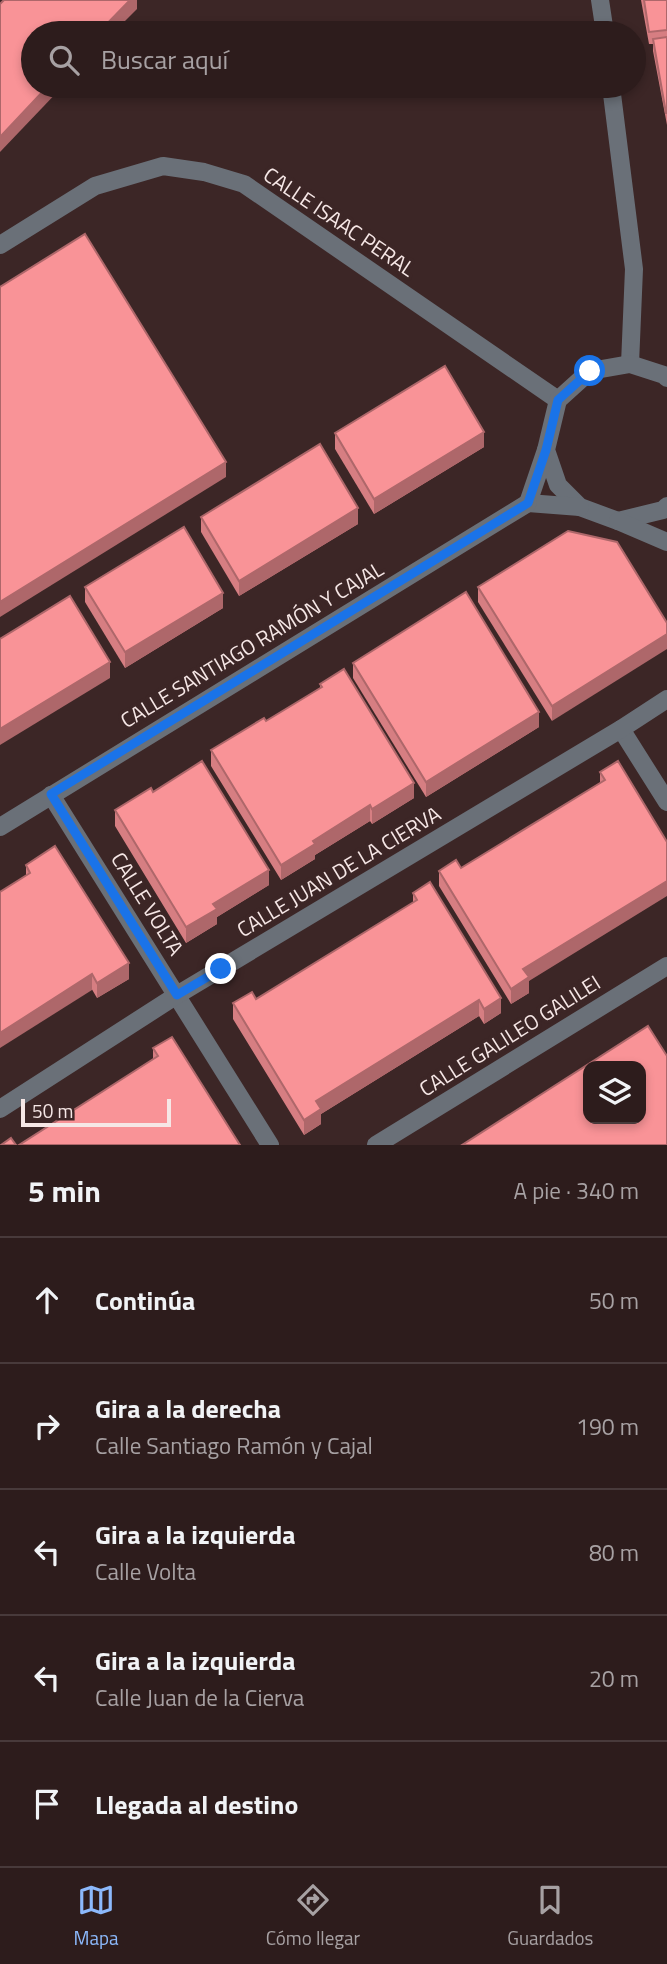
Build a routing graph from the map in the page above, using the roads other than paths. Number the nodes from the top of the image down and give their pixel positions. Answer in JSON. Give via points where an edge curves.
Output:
{"nodes":[{"id":1,"x":600,"y":0,"type":"edge"},
{"id":2,"x":603,"y":21,"type":"edge"},
{"id":3,"x":613,"y":98,"type":"edge"},
{"id":4,"x":0,"y":246,"type":"edge"},
{"id":5,"x":630,"y":364,"type":"junction"},
{"id":6,"x":667,"y":378,"type":"edge"},
{"id":7,"x":558,"y":400,"type":"junction"},
{"id":8,"x":546,"y":450,"type":"junction"},
{"id":9,"x":528,"y":503,"type":"junction"},
{"id":10,"x":667,"y":506,"type":"edge"},
{"id":11,"x":580,"y":507,"type":"junction"},
{"id":12,"x":618,"y":521,"type":"junction"},
{"id":13,"x":667,"y":542,"type":"edge"},
{"id":14,"x":667,"y":699,"type":"edge"},
{"id":15,"x":621,"y":729,"type":"junction"},
{"id":16,"x":51,"y":794,"type":"junction"},
{"id":17,"x":667,"y":802,"type":"edge"},
{"id":18,"x":0,"y":827,"type":"edge"},
{"id":19,"x":667,"y":966,"type":"edge"},
{"id":20,"x":177,"y":995,"type":"junction"},
{"id":21,"x":0,"y":1109,"type":"edge"},
{"id":22,"x":270,"y":1145,"type":"edge"},
{"id":23,"x":376,"y":1145,"type":"edge"}],
"edges":[{"from":1,"to":2,"type":"street"},
{"from":3,"to":5,"type":"street","via":[[634,269]]},
{"from":4,"to":7,"type":"street","name":"CALLE ISAAC PERAL","via":[[95,186],[163,166],[204,172],[244,184]]},
{"from":5,"to":6,"type":"street"},
{"from":5,"to":7,"type":"street","via":[[590,371]]},
{"from":7,"to":8,"type":"street"},
{"from":8,"to":9,"type":"street"},
{"from":8,"to":11,"type":"street","via":[[558,485]]},
{"from":9,"to":11,"type":"street"},
{"from":9,"to":16,"type":"street","name":"CALLE SANTIAGO RAMÓN Y CAJAL"},
{"from":10,"to":12,"type":"street"},
{"from":11,"to":12,"type":"street"},
{"from":12,"to":13,"type":"street"},
{"from":14,"to":15,"type":"street","name":"CALLE JUAN DE LA CIERVA"},
{"from":15,"to":17,"type":"street"},
{"from":15,"to":20,"type":"street","name":"CALLE JUAN DE LA CIERVA"},
{"from":16,"to":18,"type":"street","name":"CALLE SANTIAGO RAMÓN Y CAJAL"},
{"from":16,"to":20,"type":"street","name":"CALLE VOLTA"},
{"from":19,"to":23,"type":"street","name":"CALLE GALILEO GALILEI"},
{"from":20,"to":21,"type":"street","name":"CALLE JUAN DE LA CIERVA"},
{"from":20,"to":22,"type":"street","name":"CALLE VOLTA"}]}
